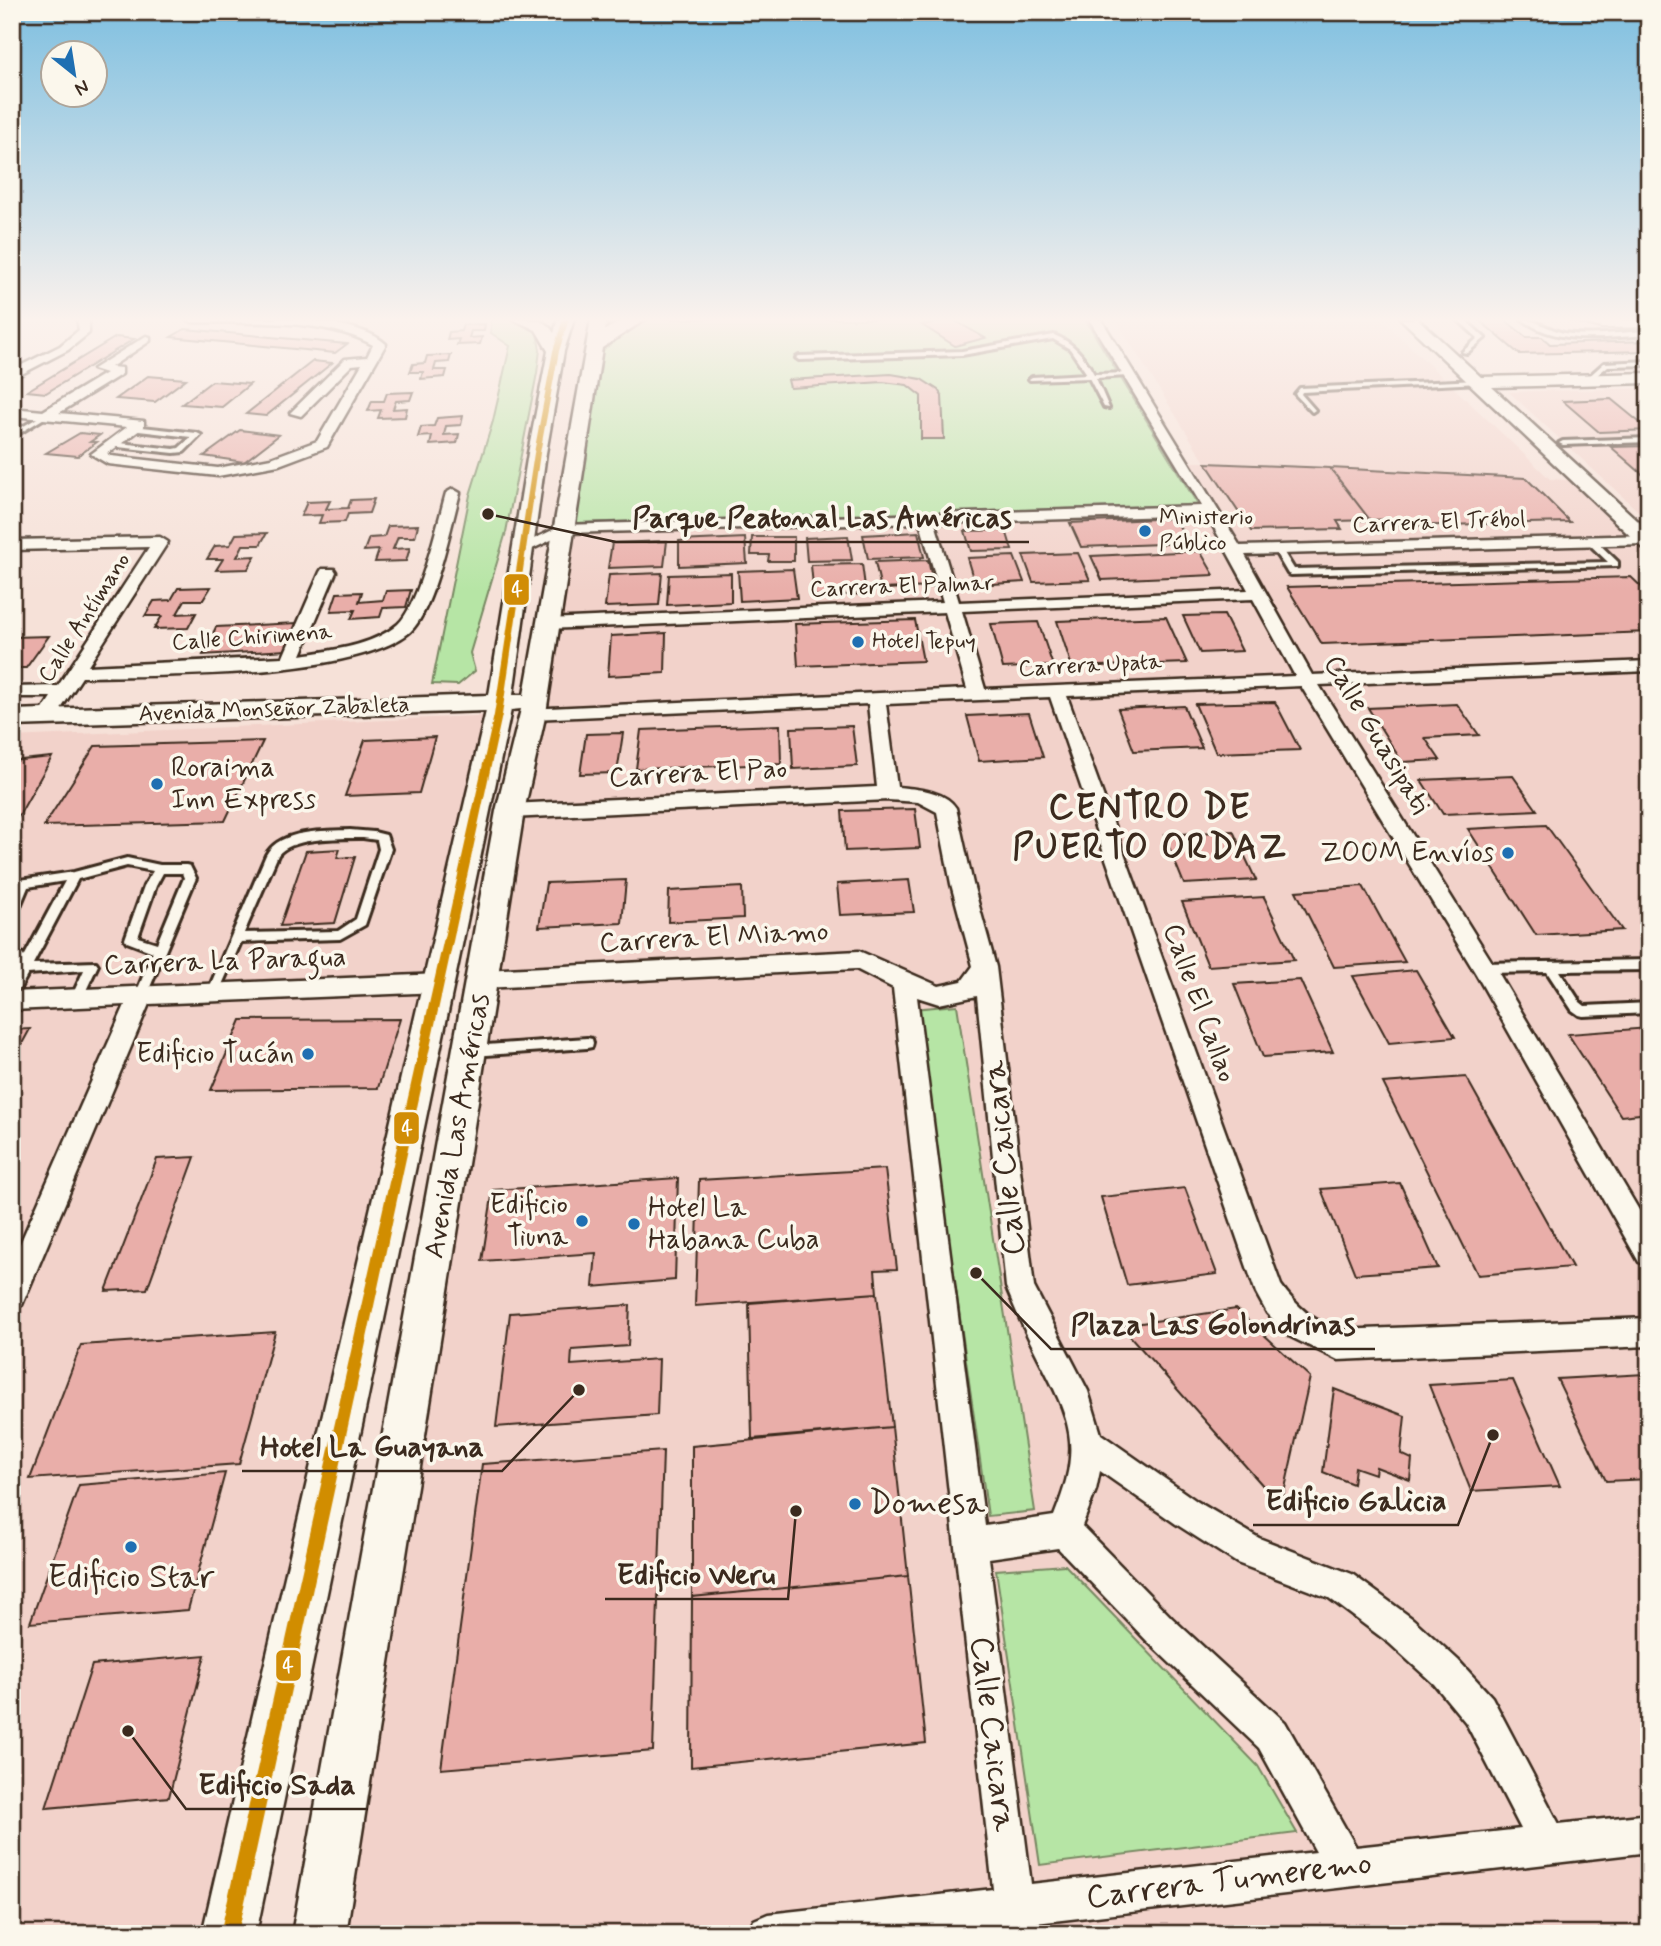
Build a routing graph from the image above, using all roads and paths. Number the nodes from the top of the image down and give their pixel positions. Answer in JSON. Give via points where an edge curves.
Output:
{"nodes":[{"id":1,"x":54,"y":410,"type":"edge"},
{"id":2,"x":299,"y":410,"type":"edge"},
{"id":3,"x":343,"y":410,"type":"edge"},
{"id":4,"x":546,"y":410,"type":"edge"},
{"id":5,"x":583,"y":410,"type":"edge"},
{"id":6,"x":1149,"y":410,"type":"edge"},
{"id":7,"x":1517,"y":410,"type":"edge"},
{"id":8,"x":1522,"y":410,"type":"edge"},
{"id":9,"x":12,"y":412,"type":"edge"},
{"id":10,"x":296,"y":413,"type":"dead end"},
{"id":11,"x":44,"y":416,"type":"junction"},
{"id":12,"x":133,"y":428,"type":"junction"},
{"id":13,"x":12,"y":436,"type":"edge"},
{"id":14,"x":1649,"y":440,"type":"edge"},
{"id":15,"x":1563,"y":443,"type":"junction"},
{"id":16,"x":111,"y":444,"type":"junction"},
{"id":17,"x":453,"y":493,"type":"dead end"},
{"id":18,"x":1212,"y":510,"type":"junction"},
{"id":19,"x":927,"y":520,"type":"junction"},
{"id":20,"x":563,"y":529,"type":"junction"},
{"id":21,"x":1648,"y":534,"type":"edge"},
{"id":22,"x":1591,"y":541,"type":"junction"},
{"id":23,"x":160,"y":542,"type":"joint"},
{"id":24,"x":12,"y":545,"type":"edge"},
{"id":25,"x":523,"y":548,"type":"junction"},
{"id":26,"x":1278,"y":550,"type":"junction"},
{"id":27,"x":1235,"y":551,"type":"junction"},
{"id":28,"x":328,"y":572,"type":"dead end"},
{"id":29,"x":1258,"y":594,"type":"junction"},
{"id":30,"x":954,"y":608,"type":"junction"},
{"id":31,"x":547,"y":624,"type":"junction"},
{"id":32,"x":507,"y":654,"type":"junction"},
{"id":33,"x":289,"y":662,"type":"junction"},
{"id":34,"x":1649,"y":666,"type":"edge"},
{"id":35,"x":79,"y":672,"type":"junction"},
{"id":36,"x":1306,"y":678,"type":"junction"},
{"id":37,"x":65,"y":691,"type":"junction"},
{"id":38,"x":12,"y":692,"type":"edge"},
{"id":39,"x":1057,"y":692,"type":"junction"},
{"id":40,"x":978,"y":696,"type":"junction"},
{"id":41,"x":877,"y":699,"type":"junction"},
{"id":42,"x":421,"y":705,"type":"junction"},
{"id":43,"x":516,"y":708,"type":"junction"},
{"id":44,"x":47,"y":717,"type":"junction"},
{"id":45,"x":12,"y":718,"type":"edge"},
{"id":46,"x":12,"y":737,"type":"edge"},
{"id":47,"x":888,"y":793,"type":"junction"},
{"id":48,"x":510,"y":811,"type":"junction"},
{"id":49,"x":160,"y":869,"type":"junction"},
{"id":50,"x":75,"y":876,"type":"junction"},
{"id":51,"x":24,"y":883,"type":"junction"},
{"id":52,"x":12,"y":889,"type":"edge"},
{"id":53,"x":12,"y":911,"type":"edge"},
{"id":54,"x":237,"y":938,"type":"junction"},
{"id":55,"x":12,"y":949,"type":"edge"},
{"id":56,"x":159,"y":950,"type":"junction"},
{"id":57,"x":1649,"y":965,"type":"edge"},
{"id":58,"x":1550,"y":966,"type":"junction"},
{"id":59,"x":985,"y":967,"type":"junction"},
{"id":60,"x":1484,"y":968,"type":"junction"},
{"id":61,"x":26,"y":970,"type":"junction"},
{"id":62,"x":484,"y":979,"type":"junction"},
{"id":63,"x":440,"y":983,"type":"junction"},
{"id":64,"x":904,"y":983,"type":"junction"},
{"id":65,"x":12,"y":992,"type":"edge"},
{"id":66,"x":213,"y":993,"type":"junction"},
{"id":67,"x":141,"y":996,"type":"junction"},
{"id":68,"x":77,"y":998,"type":"junction"},
{"id":69,"x":12,"y":1001,"type":"edge"},
{"id":70,"x":1649,"y":1008,"type":"edge"},
{"id":71,"x":587,"y":1043,"type":"dead end"},
{"id":72,"x":471,"y":1051,"type":"junction"},
{"id":73,"x":1649,"y":1253,"type":"edge"},
{"id":74,"x":12,"y":1295,"type":"edge"},
{"id":75,"x":1649,"y":1332,"type":"edge"},
{"id":76,"x":1087,"y":1443,"type":"junction"},
{"id":77,"x":1064,"y":1531,"type":"junction"},
{"id":78,"x":969,"y":1545,"type":"junction"},
{"id":79,"x":1649,"y":1833,"type":"edge"},
{"id":80,"x":1549,"y":1844,"type":"junction"},
{"id":81,"x":1346,"y":1868,"type":"junction"},
{"id":82,"x":1014,"y":1906,"type":"junction"},
{"id":83,"x":229,"y":1934,"type":"edge"},
{"id":84,"x":319,"y":1934,"type":"edge"},
{"id":85,"x":768,"y":1934,"type":"edge"}],
"edges":[{"from":1,"to":11,"type":"street"},
{"from":2,"to":10,"type":"street"},
{"from":3,"to":16,"type":"street","via":[[323,444],[274,461],[218,472],[100,458],[98,454]]},
{"from":4,"to":25,"type":"main road","name":"Avenida Las Américas"},
{"from":5,"to":20,"type":"main road","name":"Avenida Las Américas"},
{"from":6,"to":18,"type":"street","name":"Calle Guasipati"},
{"from":7,"to":21,"type":"main road"},
{"from":8,"to":15,"type":"main road"},
{"from":9,"to":11,"type":"street"},
{"from":11,"to":12,"type":"street","via":[[139,424]]},
{"from":11,"to":13,"type":"lane"},
{"from":12,"to":16,"type":"street"},
{"from":12,"to":16,"type":"lane","via":[[197,435],[174,451]]},
{"from":14,"to":15,"type":"lane"},
{"from":15,"to":21,"type":"main road"},
{"from":17,"to":33,"type":"street","name":"Calle Chirimena","via":[[416,610],[405,628],[343,654]]},
{"from":18,"to":19,"type":"street"},
{"from":18,"to":27,"type":"street","name":"Calle Guasipati"},
{"from":19,"to":20,"type":"street"},
{"from":19,"to":30,"type":"street"},
{"from":20,"to":25,"type":"street"},
{"from":20,"to":31,"type":"main road","name":"Avenida Las Américas"},
{"from":21,"to":22,"type":"street","name":"Carrera El Trébol"},
{"from":22,"to":26,"type":"street","name":"Carrera El Trébol"},
{"from":22,"to":26,"type":"lane","via":[[1615,564],[1291,572]]},
{"from":23,"to":24,"type":"street"},
{"from":23,"to":35,"type":"street","name":"Calle Antímano"},
{"from":25,"to":32,"type":"main road","name":"Avenida Las Américas"},
{"from":26,"to":27,"type":"street","name":"Carrera El Trébol"},
{"from":27,"to":29,"type":"street","name":"Calle Guasipati"},
{"from":28,"to":33,"type":"street"},
{"from":29,"to":30,"type":"street","name":"Carrera El Palmar"},
{"from":29,"to":36,"type":"street","name":"Calle Guasipati"},
{"from":30,"to":31,"type":"street","name":"Carrera El Palmar"},
{"from":30,"to":40,"type":"street"},
{"from":31,"to":43,"type":"main road","name":"Avenida Las Américas"},
{"from":32,"to":42,"type":"main road","via":[[478,685]]},
{"from":32,"to":43,"type":"main road","name":"Avenida Las Américas"},
{"from":33,"to":35,"type":"street","name":"Calle Chirimena"},
{"from":34,"to":36,"type":"street","name":"Carrera Upata"},
{"from":35,"to":37,"type":"street","name":"Calle Antímano"},
{"from":36,"to":39,"type":"street","name":"Carrera Upata"},
{"from":36,"to":60,"type":"street","name":"Calle Guasipati"},
{"from":37,"to":38,"type":"street"},
{"from":37,"to":44,"type":"street","name":"Calle Antímano"},
{"from":39,"to":40,"type":"street","name":"Carrera Upata"},
{"from":39,"to":75,"type":"street","name":"Calle El Callao","via":[[1270,1293],[1282,1311],[1298,1327],[1338,1345]]},
{"from":40,"to":41,"type":"street","name":"Carrera Upata"},
{"from":41,"to":43,"type":"street","name":"Carrera Upata"},
{"from":41,"to":47,"type":"street"},
{"from":42,"to":43,"type":"main road","name":"Avenida Monseñor Zabaleta"},
{"from":42,"to":44,"type":"main road","name":"Avenida Monseñor Zabaleta"},
{"from":43,"to":46,"type":"main road","name":"Avenida Monseñor Zabaleta"},
{"from":43,"to":48,"type":"main road","name":"Avenida Las Américas"},
{"from":43,"to":63,"type":"main road","name":"Avenida Las Américas"},
{"from":44,"to":45,"type":"main road","name":"Avenida Monseñor Zabaleta"},
{"from":47,"to":48,"type":"street","name":"Carrera El Pao"},
{"from":47,"to":59,"type":"street","name":"Calle Caicara","via":[[922,796],[946,808]]},
{"from":48,"to":62,"type":"main road","name":"Avenida Las Américas"},
{"from":49,"to":50,"type":"lane","via":[[127,862]]},
{"from":49,"to":56,"type":"lane","via":[[131,939]]},
{"from":49,"to":56,"type":"lane","via":[[190,873]]},
{"from":50,"to":51,"type":"lane"},
{"from":50,"to":61,"type":"lane"},
{"from":51,"to":52,"type":"lane"},
{"from":51,"to":53,"type":"lane"},
{"from":54,"to":54,"type":"lane","via":[[276,848],[287,842],[360,834],[382,838],[385,849],[361,922],[353,929],[340,935]]},
{"from":54,"to":66,"type":"lane"},
{"from":55,"to":61,"type":"lane"},
{"from":56,"to":67,"type":"lane"},
{"from":57,"to":58,"type":"lane"},
{"from":58,"to":60,"type":"lane"},
{"from":58,"to":70,"type":"lane","via":[[1583,1011]]},
{"from":59,"to":64,"type":"street","name":"Carrera El Miamo","via":[[968,989],[939,995]]},
{"from":59,"to":76,"type":"street","name":"Calle Caicara","via":[[1020,1287],[1082,1408]]},
{"from":60,"to":73,"type":"street","name":"Calle Guasipati"},
{"from":61,"to":65,"type":"lane"},
{"from":61,"to":68,"type":"lane","via":[[92,965]]},
{"from":62,"to":64,"type":"street","name":"Carrera El Miamo","via":[[859,960]]},
{"from":62,"to":72,"type":"main road","name":"Avenida Las Américas"},
{"from":63,"to":66,"type":"street","name":"Carrera La Paragua"},
{"from":63,"to":83,"type":"main road","name":"Avenida Las Américas"},
{"from":64,"to":78,"type":"street","name":"Calle Caicara"},
{"from":66,"to":67,"type":"street","name":"Carrera La Paragua"},
{"from":67,"to":68,"type":"street","name":"Carrera La Paragua"},
{"from":67,"to":74,"type":"street"},
{"from":68,"to":69,"type":"street","name":"Carrera La Paragua"},
{"from":71,"to":72,"type":"lane"},
{"from":72,"to":84,"type":"main road","name":"Avenida Las Américas"},
{"from":76,"to":77,"type":"street","name":"Calle Caicara","via":[[1084,1483]]},
{"from":76,"to":80,"type":"street","via":[[1249,1551],[1340,1586],[1401,1630],[1479,1710]]},
{"from":77,"to":78,"type":"street"},
{"from":77,"to":81,"type":"street","via":[[1272,1735]]},
{"from":78,"to":82,"type":"street","name":"Calle Caicara"},
{"from":79,"to":80,"type":"street","name":"Carrera Tumeremo"},
{"from":80,"to":81,"type":"street","name":"Carrera Tumeremo"},
{"from":81,"to":82,"type":"street","name":"Carrera Tumeremo"},
{"from":82,"to":85,"type":"street","name":"Carrera Tumeremo"}]}
